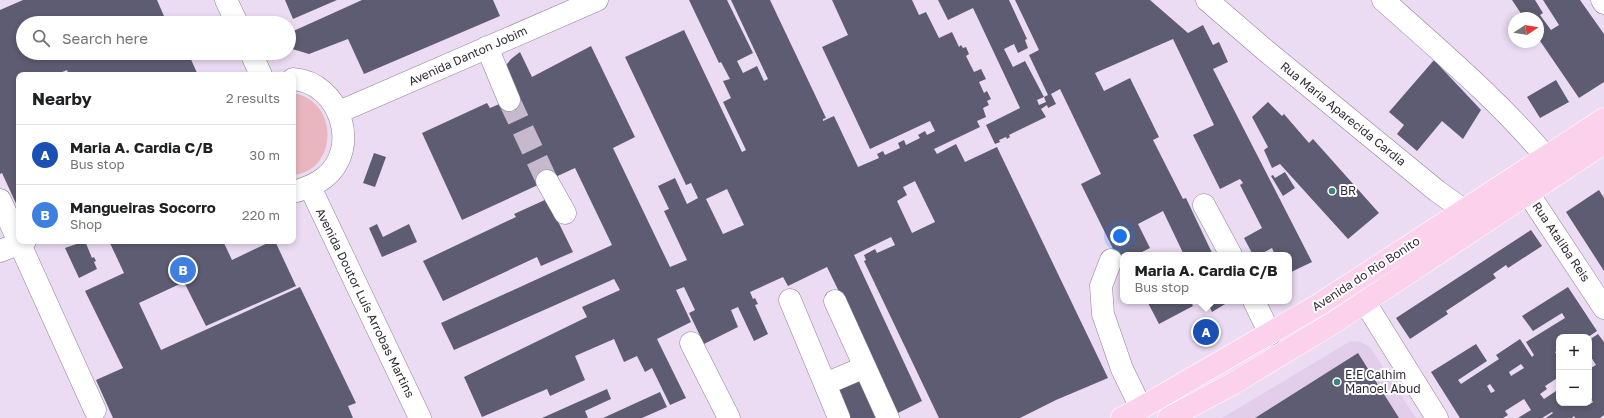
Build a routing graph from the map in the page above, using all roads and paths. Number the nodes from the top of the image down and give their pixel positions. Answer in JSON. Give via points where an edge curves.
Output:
{"nodes":[{"id":1,"x":226,"y":0,"type":"edge"},
{"id":2,"x":597,"y":0,"type":"edge"},
{"id":3,"x":1207,"y":0,"type":"edge"},
{"id":4,"x":1383,"y":0,"type":"edge"},
{"id":5,"x":1602,"y":0,"type":"edge"},
{"id":6,"x":1604,"y":3,"type":"edge"},
{"id":7,"x":234,"y":16,"type":"edge"},
{"id":8,"x":487,"y":47,"type":"junction"},
{"id":9,"x":254,"y":60,"type":"edge"},
{"id":10,"x":260,"y":72,"type":"edge"},
{"id":11,"x":296,"y":79,"type":"edge"},
{"id":12,"x":509,"y":100,"type":"tunnel mouth"},
{"id":13,"x":339,"y":112,"type":"junction"},
{"id":14,"x":1604,"y":119,"type":"edge"},
{"id":15,"x":1604,"y":143,"type":"edge"},
{"id":16,"x":1553,"y":165,"type":"junction"},
{"id":17,"x":547,"y":181,"type":"tunnel mouth"},
{"id":18,"x":1523,"y":185,"type":"junction"},
{"id":19,"x":301,"y":189,"type":"edge"},
{"id":20,"x":0,"y":200,"type":"edge"},
{"id":21,"x":1204,"y":205,"type":"dead end"},
{"id":22,"x":565,"y":213,"type":"dead end"},
{"id":23,"x":1472,"y":218,"type":"junction"},
{"id":24,"x":15,"y":245,"type":"edge"},
{"id":25,"x":1229,"y":252,"type":"edge"},
{"id":26,"x":1111,"y":260,"type":"dead end"},
{"id":27,"x":1353,"y":283,"type":"junction"},
{"id":28,"x":790,"y":300,"type":"dead end"},
{"id":29,"x":835,"y":301,"type":"dead end"},
{"id":30,"x":1365,"y":302,"type":"junction"},
{"id":31,"x":1255,"y":304,"type":"edge"},
{"id":32,"x":1604,"y":308,"type":"edge"},
{"id":33,"x":1270,"y":334,"type":"junction"},
{"id":34,"x":691,"y":343,"type":"dead end"},
{"id":35,"x":865,"y":367,"type":"junction"},
{"id":36,"x":825,"y":384,"type":"junction"},
{"id":37,"x":96,"y":410,"type":"dead end"},
{"id":38,"x":1131,"y":413,"type":"edge"},
{"id":39,"x":420,"y":418,"type":"edge"},
{"id":40,"x":729,"y":418,"type":"edge"},
{"id":41,"x":839,"y":418,"type":"edge"},
{"id":42,"x":888,"y":418,"type":"edge"},
{"id":43,"x":1169,"y":418,"type":"edge"},
{"id":44,"x":1437,"y":418,"type":"edge"}],
"edges":[{"from":1,"to":7,"type":"street"},
{"from":2,"to":8,"type":"street","name":"Avenida Danton Jobim"},
{"from":3,"to":23,"type":"street","name":"Rua Maria Aparecida Cardia"},
{"from":4,"to":16,"type":"street","via":[[1461,70]]},
{"from":5,"to":6,"type":"street"},
{"from":8,"to":12,"type":"street"},
{"from":8,"to":13,"type":"street","name":"Avenida Danton Jobim"},
{"from":9,"to":10,"type":"street"},
{"from":11,"to":13,"type":"street","via":[[315,86],[329,97]]},
{"from":13,"to":19,"type":"street","via":[[343,129],[342,147],[336,164],[325,178]]},
{"from":14,"to":16,"type":"main road","name":"Avenida do Rio Bonito"},
{"from":15,"to":16,"type":"main road","name":"Avenida do Rio Bonito"},
{"from":16,"to":18,"type":"main road","name":"Avenida do Rio Bonito"},
{"from":17,"to":22,"type":"street"},
{"from":18,"to":23,"type":"main road","name":"Avenida do Rio Bonito"},
{"from":18,"to":32,"type":"street","name":"Rua Ataliba Reis"},
{"from":19,"to":39,"type":"street","name":"Avenida Doutor Luís Arrobas Martins"},
{"from":20,"to":24,"type":"street"},
{"from":21,"to":25,"type":"street"},
{"from":23,"to":27,"type":"main road","name":"Avenida do Rio Bonito"},
{"from":23,"to":30,"type":"main road","name":"Avenida do Rio Bonito"},
{"from":24,"to":37,"type":"street"},
{"from":26,"to":38,"type":"street","via":[[1101,286],[1103,314],[1122,369]]},
{"from":27,"to":30,"type":"street"},
{"from":27,"to":33,"type":"main road","name":"Avenida do Rio Bonito"},
{"from":28,"to":36,"type":"street"},
{"from":29,"to":35,"type":"street"},
{"from":30,"to":43,"type":"main road","name":"Avenida do Rio Bonito","via":[[1234,383]]},
{"from":30,"to":44,"type":"street"},
{"from":31,"to":33,"type":"street"},
{"from":33,"to":38,"type":"main road","name":"Avenida do Rio Bonito"},
{"from":34,"to":40,"type":"street"},
{"from":35,"to":36,"type":"street"},
{"from":35,"to":42,"type":"street"},
{"from":36,"to":41,"type":"street"}]}
